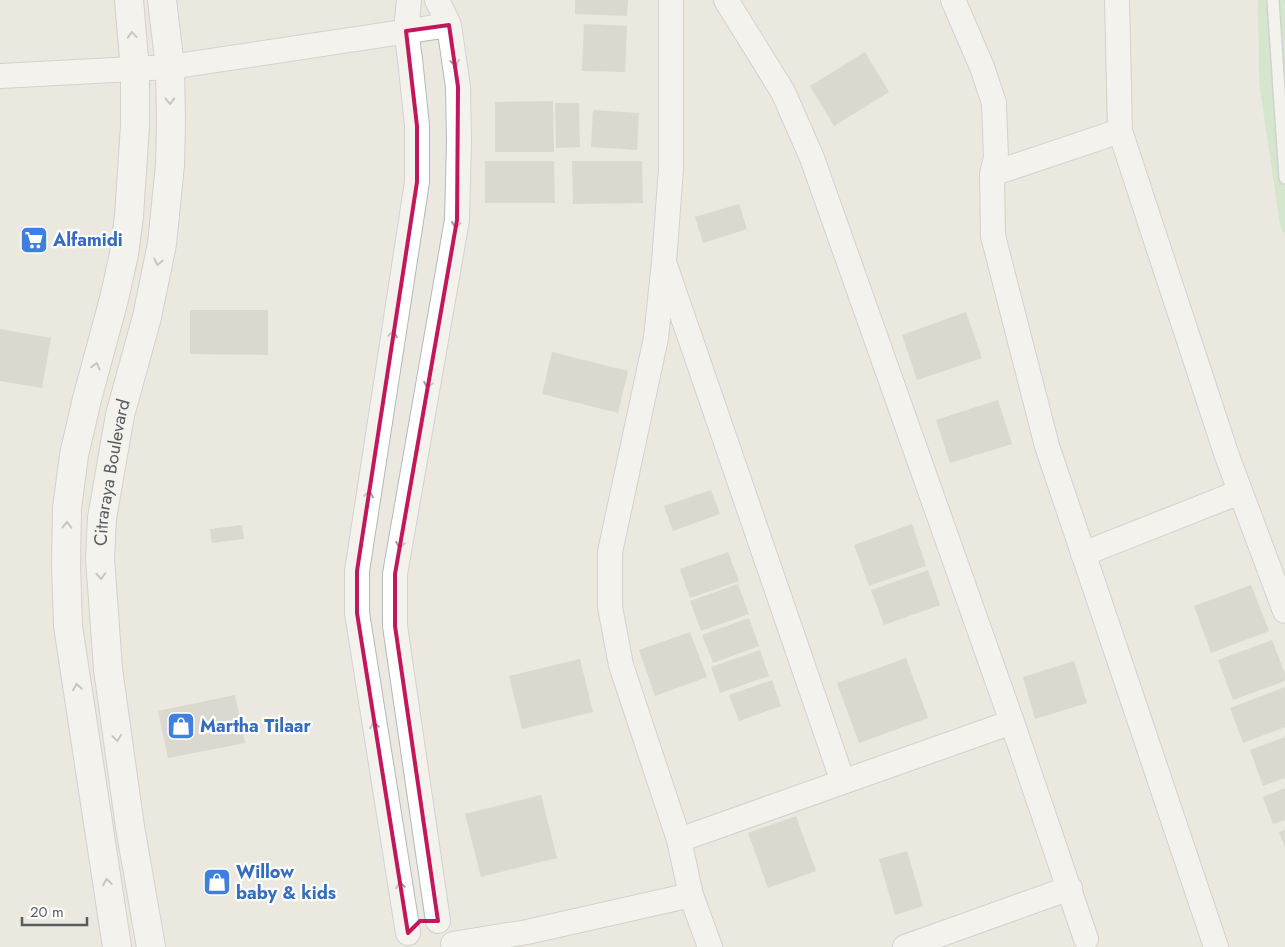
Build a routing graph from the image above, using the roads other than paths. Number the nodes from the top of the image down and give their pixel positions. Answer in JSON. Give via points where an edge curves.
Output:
{"nodes":[{"id":1,"x":129,"y":0,"type":"edge"},
{"id":2,"x":162,"y":0,"type":"edge"},
{"id":3,"x":409,"y":0,"type":"edge"},
{"id":4,"x":437,"y":0,"type":"edge"},
{"id":5,"x":671,"y":0,"type":"edge"},
{"id":6,"x":726,"y":0,"type":"edge"},
{"id":7,"x":953,"y":0,"type":"edge"},
{"id":8,"x":1117,"y":0,"type":"edge"},
{"id":9,"x":1272,"y":0,"type":"edge"},
{"id":10,"x":450,"y":25,"type":"junction"},
{"id":11,"x":406,"y":31,"type":"junction"},
{"id":12,"x":170,"y":67,"type":"junction"},
{"id":13,"x":135,"y":70,"type":"junction"},
{"id":14,"x":0,"y":76,"type":"edge"},
{"id":15,"x":1120,"y":131,"type":"junction"},
{"id":16,"x":992,"y":174,"type":"junction"},
{"id":17,"x":1285,"y":178,"type":"edge"},
{"id":18,"x":664,"y":262,"type":"junction"},
{"id":19,"x":1240,"y":492,"type":"junction"},
{"id":20,"x":1083,"y":554,"type":"junction"},
{"id":21,"x":1285,"y":611,"type":"edge"},
{"id":22,"x":1012,"y":722,"type":"junction"},
{"id":23,"x":843,"y":782,"type":"junction"},
{"id":24,"x":679,"y":840,"type":"junction"},
{"id":25,"x":1070,"y":888,"type":"junction"},
{"id":26,"x":691,"y":895,"type":"junction"},
{"id":27,"x":438,"y":921,"type":"junction"},
{"id":28,"x":1086,"y":939,"type":"dead end"},
{"id":29,"x":407,"y":940,"type":"edge"},
{"id":30,"x":528,"y":940,"type":"edge"},
{"id":31,"x":453,"y":946,"type":"edge"},
{"id":32,"x":117,"y":947,"type":"edge"},
{"id":33,"x":151,"y":947,"type":"edge"},
{"id":34,"x":710,"y":947,"type":"edge"},
{"id":35,"x":904,"y":947,"type":"edge"},
{"id":36,"x":1216,"y":947,"type":"edge"}],
"edges":[{"from":13,"to":1,"type":"main road","name":"Citraraya Boulevard","one_way":true},
{"from":2,"to":12,"type":"main road","name":"Citraraya Boulevard"},
{"from":3,"to":11,"type":"street"},
{"from":4,"to":10,"type":"street"},
{"from":5,"to":18,"type":"street","via":[[671,168]]},
{"from":6,"to":22,"type":"street","via":[[783,92],[812,158]]},
{"from":7,"to":16,"type":"street","via":[[994,103],[996,158]]},
{"from":8,"to":15,"type":"street"},
{"from":9,"to":17,"type":"lane"},
{"from":10,"to":11,"type":"street"},
{"from":10,"to":27,"type":"street","one_way":true,"via":[[458,87],[457,220],[395,574],[395,626]]},
{"from":11,"to":12,"type":"street"},
{"from":29,"to":11,"type":"street","one_way":true,"via":[[357,613],[357,571],[417,182],[417,126]]},
{"from":12,"to":13,"type":"street"},
{"from":12,"to":33,"type":"main road","name":"Citraraya Boulevard","one_way":true,"via":[[170,165],[162,244],[147,316],[120,415],[102,518],[100,558],[108,669]]},
{"from":13,"to":14,"type":"street"},
{"from":32,"to":13,"type":"main road","name":"Citraraya Boulevard","one_way":true,"via":[[68,626],[67,508],[76,446],[124,254],[135,126]]},
{"from":15,"to":16,"type":"street"},
{"from":15,"to":19,"type":"street"},
{"from":16,"to":20,"type":"street","via":[[993,236],[1047,446]]},
{"from":18,"to":23,"type":"street"},
{"from":18,"to":24,"type":"street","via":[[656,338],[610,552],[610,606],[621,665]]},
{"from":19,"to":20,"type":"street"},
{"from":19,"to":21,"type":"street"},
{"from":20,"to":36,"type":"street"},
{"from":22,"to":23,"type":"street"},
{"from":22,"to":25,"type":"street"},
{"from":23,"to":24,"type":"street"},
{"from":24,"to":26,"type":"street"},
{"from":25,"to":28,"type":"street"},
{"from":25,"to":35,"type":"street"},
{"from":26,"to":30,"type":"street"},
{"from":26,"to":34,"type":"street"},
{"from":27,"to":29,"type":"street","via":[[420,921],[413,926]]},
{"from":27,"to":31,"type":"street","via":[[452,934]]},
{"from":30,"to":31,"type":"street"}]}
